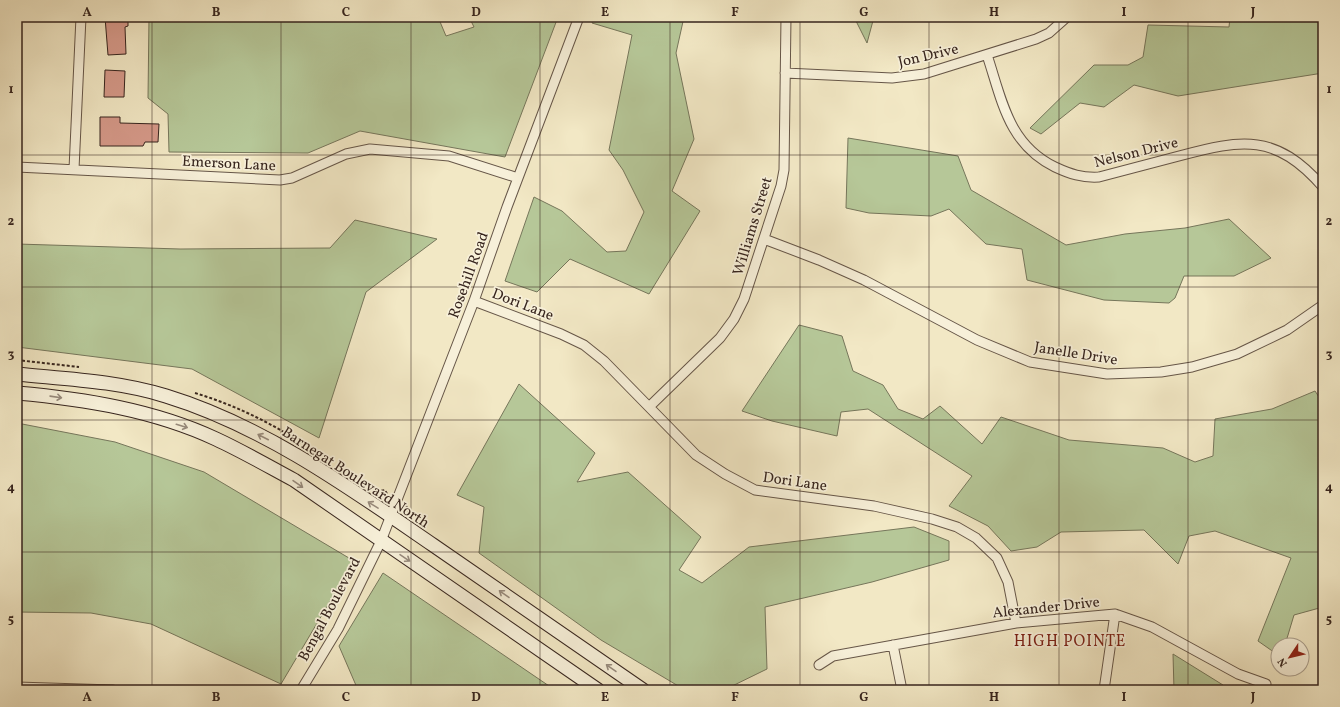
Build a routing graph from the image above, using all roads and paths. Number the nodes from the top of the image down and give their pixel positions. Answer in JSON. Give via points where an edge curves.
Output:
{"nodes":[{"id":1,"x":81,"y":17,"type":"edge"},
{"id":2,"x":579,"y":17,"type":"edge"},
{"id":3,"x":786,"y":17,"type":"edge"},
{"id":4,"x":1067,"y":17,"type":"edge"},
{"id":5,"x":987,"y":55,"type":"junction"},
{"id":6,"x":785,"y":73,"type":"junction"},
{"id":7,"x":17,"y":167,"type":"edge"},
{"id":8,"x":74,"y":169,"type":"junction"},
{"id":9,"x":518,"y":178,"type":"junction"},
{"id":10,"x":1323,"y":187,"type":"edge"},
{"id":11,"x":764,"y":239,"type":"junction"},
{"id":12,"x":474,"y":301,"type":"junction"},
{"id":13,"x":1323,"y":305,"type":"edge"},
{"id":14,"x":17,"y":374,"type":"edge"},
{"id":15,"x":17,"y":393,"type":"edge"},
{"id":16,"x":650,"y":406,"type":"junction"},
{"id":17,"x":372,"y":485,"type":"dead end"},
{"id":18,"x":387,"y":494,"type":"dead end"},
{"id":19,"x":390,"y":515,"type":"junction"},
{"id":20,"x":381,"y":541,"type":"junction"},
{"id":21,"x":1115,"y":614,"type":"junction"},
{"id":22,"x":1016,"y":623,"type":"junction"},
{"id":23,"x":893,"y":645,"type":"junction"},
{"id":24,"x":819,"y":665,"type":"dead end"},
{"id":25,"x":1266,"y":684,"type":"dead end"},
{"id":26,"x":17,"y":687,"type":"edge"},
{"id":27,"x":113,"y":690,"type":"edge"},
{"id":28,"x":301,"y":690,"type":"edge"},
{"id":29,"x":598,"y":690,"type":"edge"},
{"id":30,"x":643,"y":690,"type":"edge"},
{"id":31,"x":902,"y":690,"type":"edge"},
{"id":32,"x":1104,"y":690,"type":"edge"}],
"edges":[{"from":1,"to":8,"type":"street"},
{"from":2,"to":9,"type":"street","name":"Rosehill Road"},
{"from":3,"to":6,"type":"street","name":"Williams Street"},
{"from":4,"to":5,"type":"street","name":"Jon Drive","via":[[1050,33]]},
{"from":5,"to":6,"type":"street","name":"Jon Drive","via":[[924,74],[892,78]]},
{"from":5,"to":10,"type":"street","name":"Nelson Drive","via":[[1009,122],[1017,136],[1042,161],[1071,174],[1084,178],[1099,177],[1217,146],[1247,143],[1276,150],[1293,159]]},
{"from":6,"to":11,"type":"street","name":"Williams Street","via":[[784,170]]},
{"from":7,"to":8,"type":"street","name":"Emerson Lane"},
{"from":8,"to":9,"type":"street","name":"Emerson Lane","via":[[280,180],[292,178],[346,154],[370,149],[449,156]]},
{"from":9,"to":12,"type":"street","name":"Rosehill Road"},
{"from":11,"to":13,"type":"street","name":"Janelle Drive","via":[[864,280],[977,340],[1030,362],[1107,374],[1154,373],[1192,367],[1237,354],[1287,330]]},
{"from":11,"to":16,"type":"street","name":"Williams Street","via":[[744,299],[734,319],[720,338]]},
{"from":12,"to":16,"type":"street","name":"Dori Lane","via":[[584,345],[604,360]]},
{"from":12,"to":19,"type":"street","name":"Rosehill Road"},
{"from":19,"to":14,"type":"street","name":"Barnegat Boulevard North","one_way":true,"via":[[280,446],[223,417],[165,395],[114,385]]},
{"from":15,"to":20,"type":"street","one_way":true,"via":[[114,406],[214,438],[294,480]]},
{"from":16,"to":22,"type":"street","name":"Dori Lane","via":[[696,455],[724,474],[755,490],[874,506],[932,519],[957,527],[976,538],[997,558],[1008,582]]},
{"from":17,"to":18,"type":"path","via":[[380,491],[385,490]]},
{"from":19,"to":20,"type":"street","name":"Rosehill Road"},
{"from":30,"to":19,"type":"street","name":"Barnegat Boulevard North","one_way":true},
{"from":20,"to":28,"type":"street","name":"Bengal Boulevard","via":[[338,629]]},
{"from":20,"to":29,"type":"street","one_way":true},
{"from":21,"to":22,"type":"street","name":"Alexander Drive"},
{"from":21,"to":25,"type":"street","name":"Alexander Drive","via":[[1152,627],[1238,674]]},
{"from":21,"to":32,"type":"street"},
{"from":22,"to":23,"type":"street","name":"Alexander Drive"},
{"from":23,"to":24,"type":"street","name":"Alexander Drive","via":[[833,656]]},
{"from":23,"to":31,"type":"street"},
{"from":26,"to":27,"type":"street"}]}
